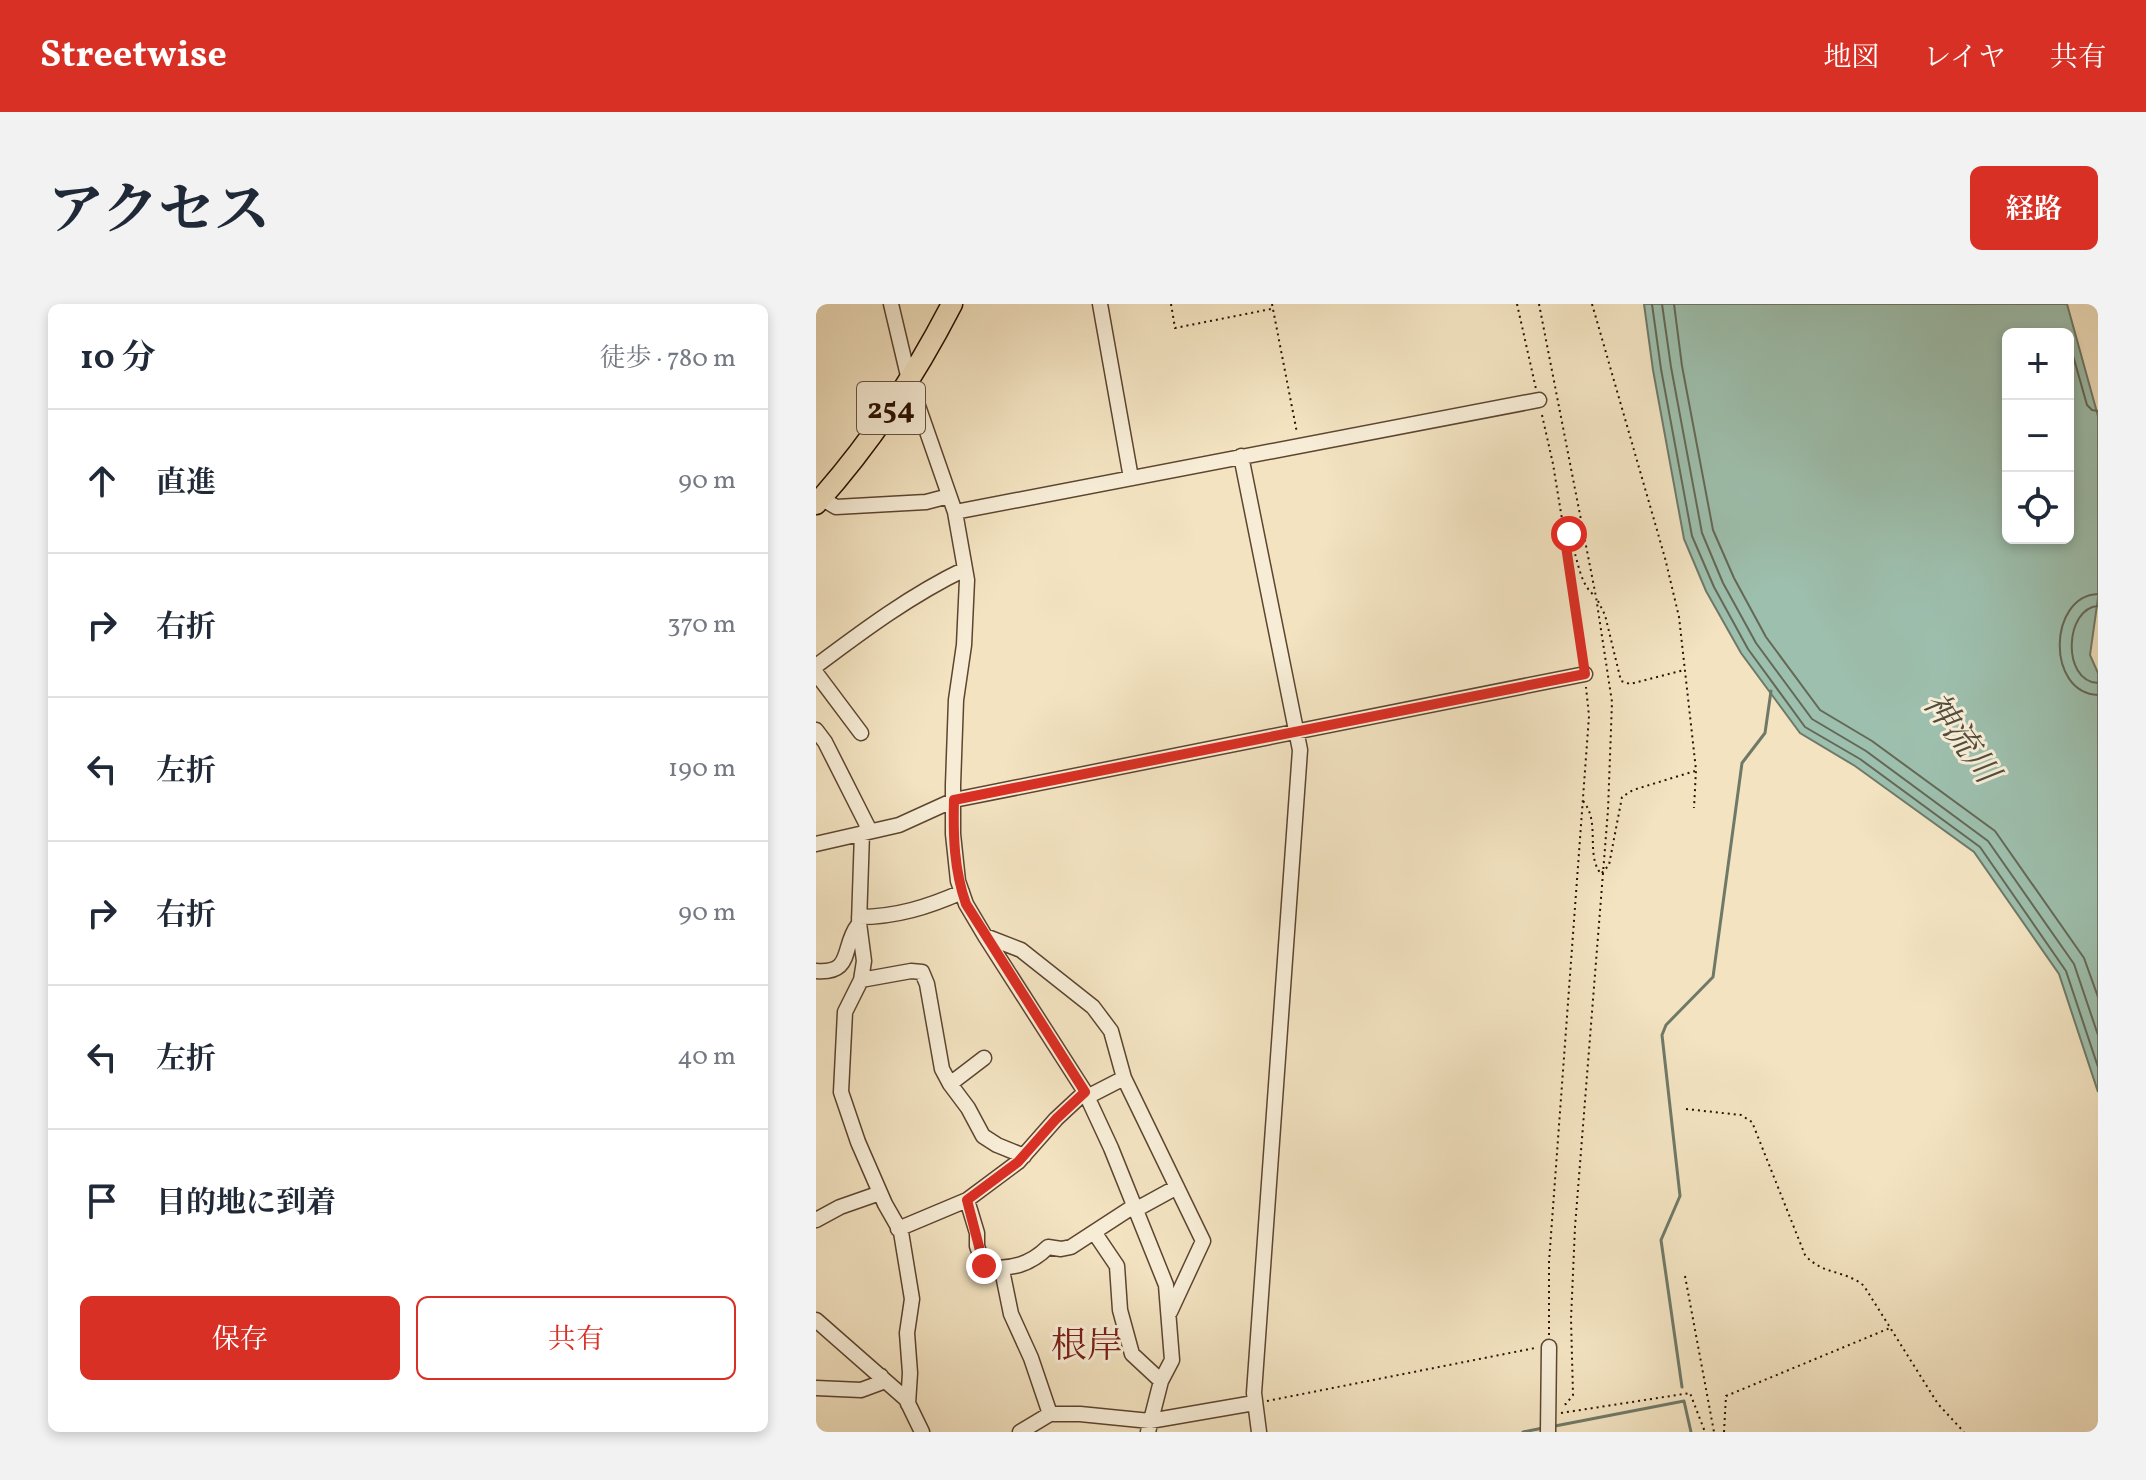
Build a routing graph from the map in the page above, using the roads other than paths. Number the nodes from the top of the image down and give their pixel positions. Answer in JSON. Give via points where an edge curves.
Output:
{"nodes":[{"id":1,"x":891,"y":304,"type":"edge"},
{"id":2,"x":952,"y":304,"type":"edge"},
{"id":3,"x":1100,"y":304,"type":"edge"},
{"id":4,"x":909,"y":380,"type":"junction"},
{"id":5,"x":1539,"y":400,"type":"road end"},
{"id":6,"x":1241,"y":456,"type":"junction"},
{"id":7,"x":1131,"y":478,"type":"junction"},
{"id":8,"x":949,"y":496,"type":"junction"},
{"id":9,"x":818,"y":501,"type":"edge"},
{"id":10,"x":955,"y":512,"type":"junction"},
{"id":11,"x":965,"y":569,"type":"junction"},
{"id":12,"x":816,"y":666,"type":"edge"},
{"id":13,"x":816,"y":673,"type":"edge"},
{"id":14,"x":1585,"y":674,"type":"road end"},
{"id":15,"x":816,"y":730,"type":"edge"},
{"id":16,"x":1297,"y":731,"type":"junction"},
{"id":17,"x":861,"y":733,"type":"dead end"},
{"id":18,"x":954,"y":800,"type":"junction"},
{"id":19,"x":866,"y":832,"type":"junction"},
{"id":20,"x":816,"y":844,"type":"edge"},
{"id":21,"x":962,"y":892,"type":"junction"},
{"id":22,"x":859,"y":920,"type":"junction"},
{"id":23,"x":985,"y":936,"type":"junction"},
{"id":24,"x":816,"y":971,"type":"edge"},
{"id":25,"x":861,"y":980,"type":"junction"},
{"id":26,"x":984,"y":1058,"type":"dead end"},
{"id":27,"x":1124,"y":1078,"type":"junction"},
{"id":28,"x":950,"y":1084,"type":"junction"},
{"id":29,"x":1086,"y":1094,"type":"junction"},
{"id":30,"x":1024,"y":1156,"type":"junction"},
{"id":31,"x":1177,"y":1187,"type":"junction"},
{"id":32,"x":880,"y":1193,"type":"junction"},
{"id":33,"x":967,"y":1200,"type":"junction"},
{"id":34,"x":1134,"y":1208,"type":"junction"},
{"id":35,"x":816,"y":1220,"type":"edge"},
{"id":36,"x":898,"y":1229,"type":"junction"},
{"id":37,"x":1094,"y":1232,"type":"junction"},
{"id":38,"x":1002,"y":1270,"type":"junction"},
{"id":39,"x":1170,"y":1312,"type":"junction"},
{"id":40,"x":816,"y":1320,"type":"edge"},
{"id":41,"x":1549,"y":1347,"type":"road end"},
{"id":42,"x":881,"y":1376,"type":"junction"},
{"id":43,"x":1161,"y":1381,"type":"junction"},
{"id":44,"x":816,"y":1388,"type":"edge"},
{"id":45,"x":1254,"y":1403,"type":"junction"},
{"id":46,"x":908,"y":1404,"type":"junction"},
{"id":47,"x":1050,"y":1414,"type":"junction"},
{"id":48,"x":1149,"y":1426,"type":"edge"},
{"id":49,"x":922,"y":1432,"type":"edge"},
{"id":50,"x":1020,"y":1432,"type":"edge"},
{"id":51,"x":1259,"y":1432,"type":"edge"},
{"id":52,"x":1548,"y":1432,"type":"edge"}],
"edges":[{"from":1,"to":4,"type":"street"},
{"from":2,"to":4,"type":"highway","number":"254"},
{"from":3,"to":7,"type":"street"},
{"from":4,"to":8,"type":"street"},
{"from":4,"to":9,"type":"highway","number":"254","via":[[875,432]]},
{"from":5,"to":6,"type":"street"},
{"from":6,"to":7,"type":"street"},
{"from":6,"to":16,"type":"street"},
{"from":7,"to":10,"type":"street"},
{"from":8,"to":9,"type":"street","via":[[836,507]]},
{"from":8,"to":10,"type":"street"},
{"from":10,"to":11,"type":"street"},
{"from":11,"to":12,"type":"street","via":[[885,615]]},
{"from":11,"to":18,"type":"street"},
{"from":13,"to":17,"type":"street"},
{"from":14,"to":16,"type":"street"},
{"from":15,"to":19,"type":"street"},
{"from":16,"to":18,"type":"street"},
{"from":16,"to":45,"type":"street","via":[[1300,750]]},
{"from":18,"to":19,"type":"street","via":[[899,825]]},
{"from":18,"to":21,"type":"street"},
{"from":19,"to":20,"type":"street"},
{"from":19,"to":22,"type":"street"},
{"from":21,"to":22,"type":"street","via":[[927,908]]},
{"from":21,"to":23,"type":"street"},
{"from":22,"to":24,"type":"street","via":[[840,967]]},
{"from":22,"to":25,"type":"street"},
{"from":23,"to":27,"type":"street","via":[[1021,950],[1093,1007],[1111,1031]]},
{"from":23,"to":29,"type":"street"},
{"from":25,"to":28,"type":"street","via":[[922,972],[942,1069]]},
{"from":25,"to":32,"type":"street","via":[[845,1012],[841,1092]]},
{"from":26,"to":28,"type":"street"},
{"from":27,"to":29,"type":"street"},
{"from":27,"to":31,"type":"street"},
{"from":28,"to":30,"type":"street","via":[[983,1136]]},
{"from":29,"to":30,"type":"street"},
{"from":29,"to":34,"type":"street"},
{"from":30,"to":33,"type":"street"},
{"from":31,"to":34,"type":"street"},
{"from":31,"to":39,"type":"street","via":[[1203,1241]]},
{"from":32,"to":35,"type":"street"},
{"from":32,"to":36,"type":"street"},
{"from":33,"to":36,"type":"street"},
{"from":33,"to":38,"type":"street","via":[[984,1266]]},
{"from":34,"to":37,"type":"street"},
{"from":34,"to":39,"type":"street","via":[[1166,1285]]},
{"from":36,"to":46,"type":"street","via":[[912,1299]]},
{"from":37,"to":38,"type":"street","via":[[1071,1247],[1048,1247],[1028,1263]]},
{"from":37,"to":43,"type":"street","via":[[1117,1266],[1120,1310],[1132,1354]]},
{"from":38,"to":47,"type":"street","via":[[1011,1314]]},
{"from":39,"to":43,"type":"street","via":[[1172,1360]]},
{"from":40,"to":42,"type":"street"},
{"from":41,"to":52,"type":"street","via":[[1553,1410]]},
{"from":42,"to":44,"type":"street","via":[[880,1383],[861,1390]]},
{"from":42,"to":46,"type":"street"},
{"from":43,"to":48,"type":"street"},
{"from":45,"to":48,"type":"street"},
{"from":45,"to":51,"type":"street"},
{"from":46,"to":49,"type":"street"},
{"from":47,"to":48,"type":"street"},
{"from":47,"to":50,"type":"street"}]}
